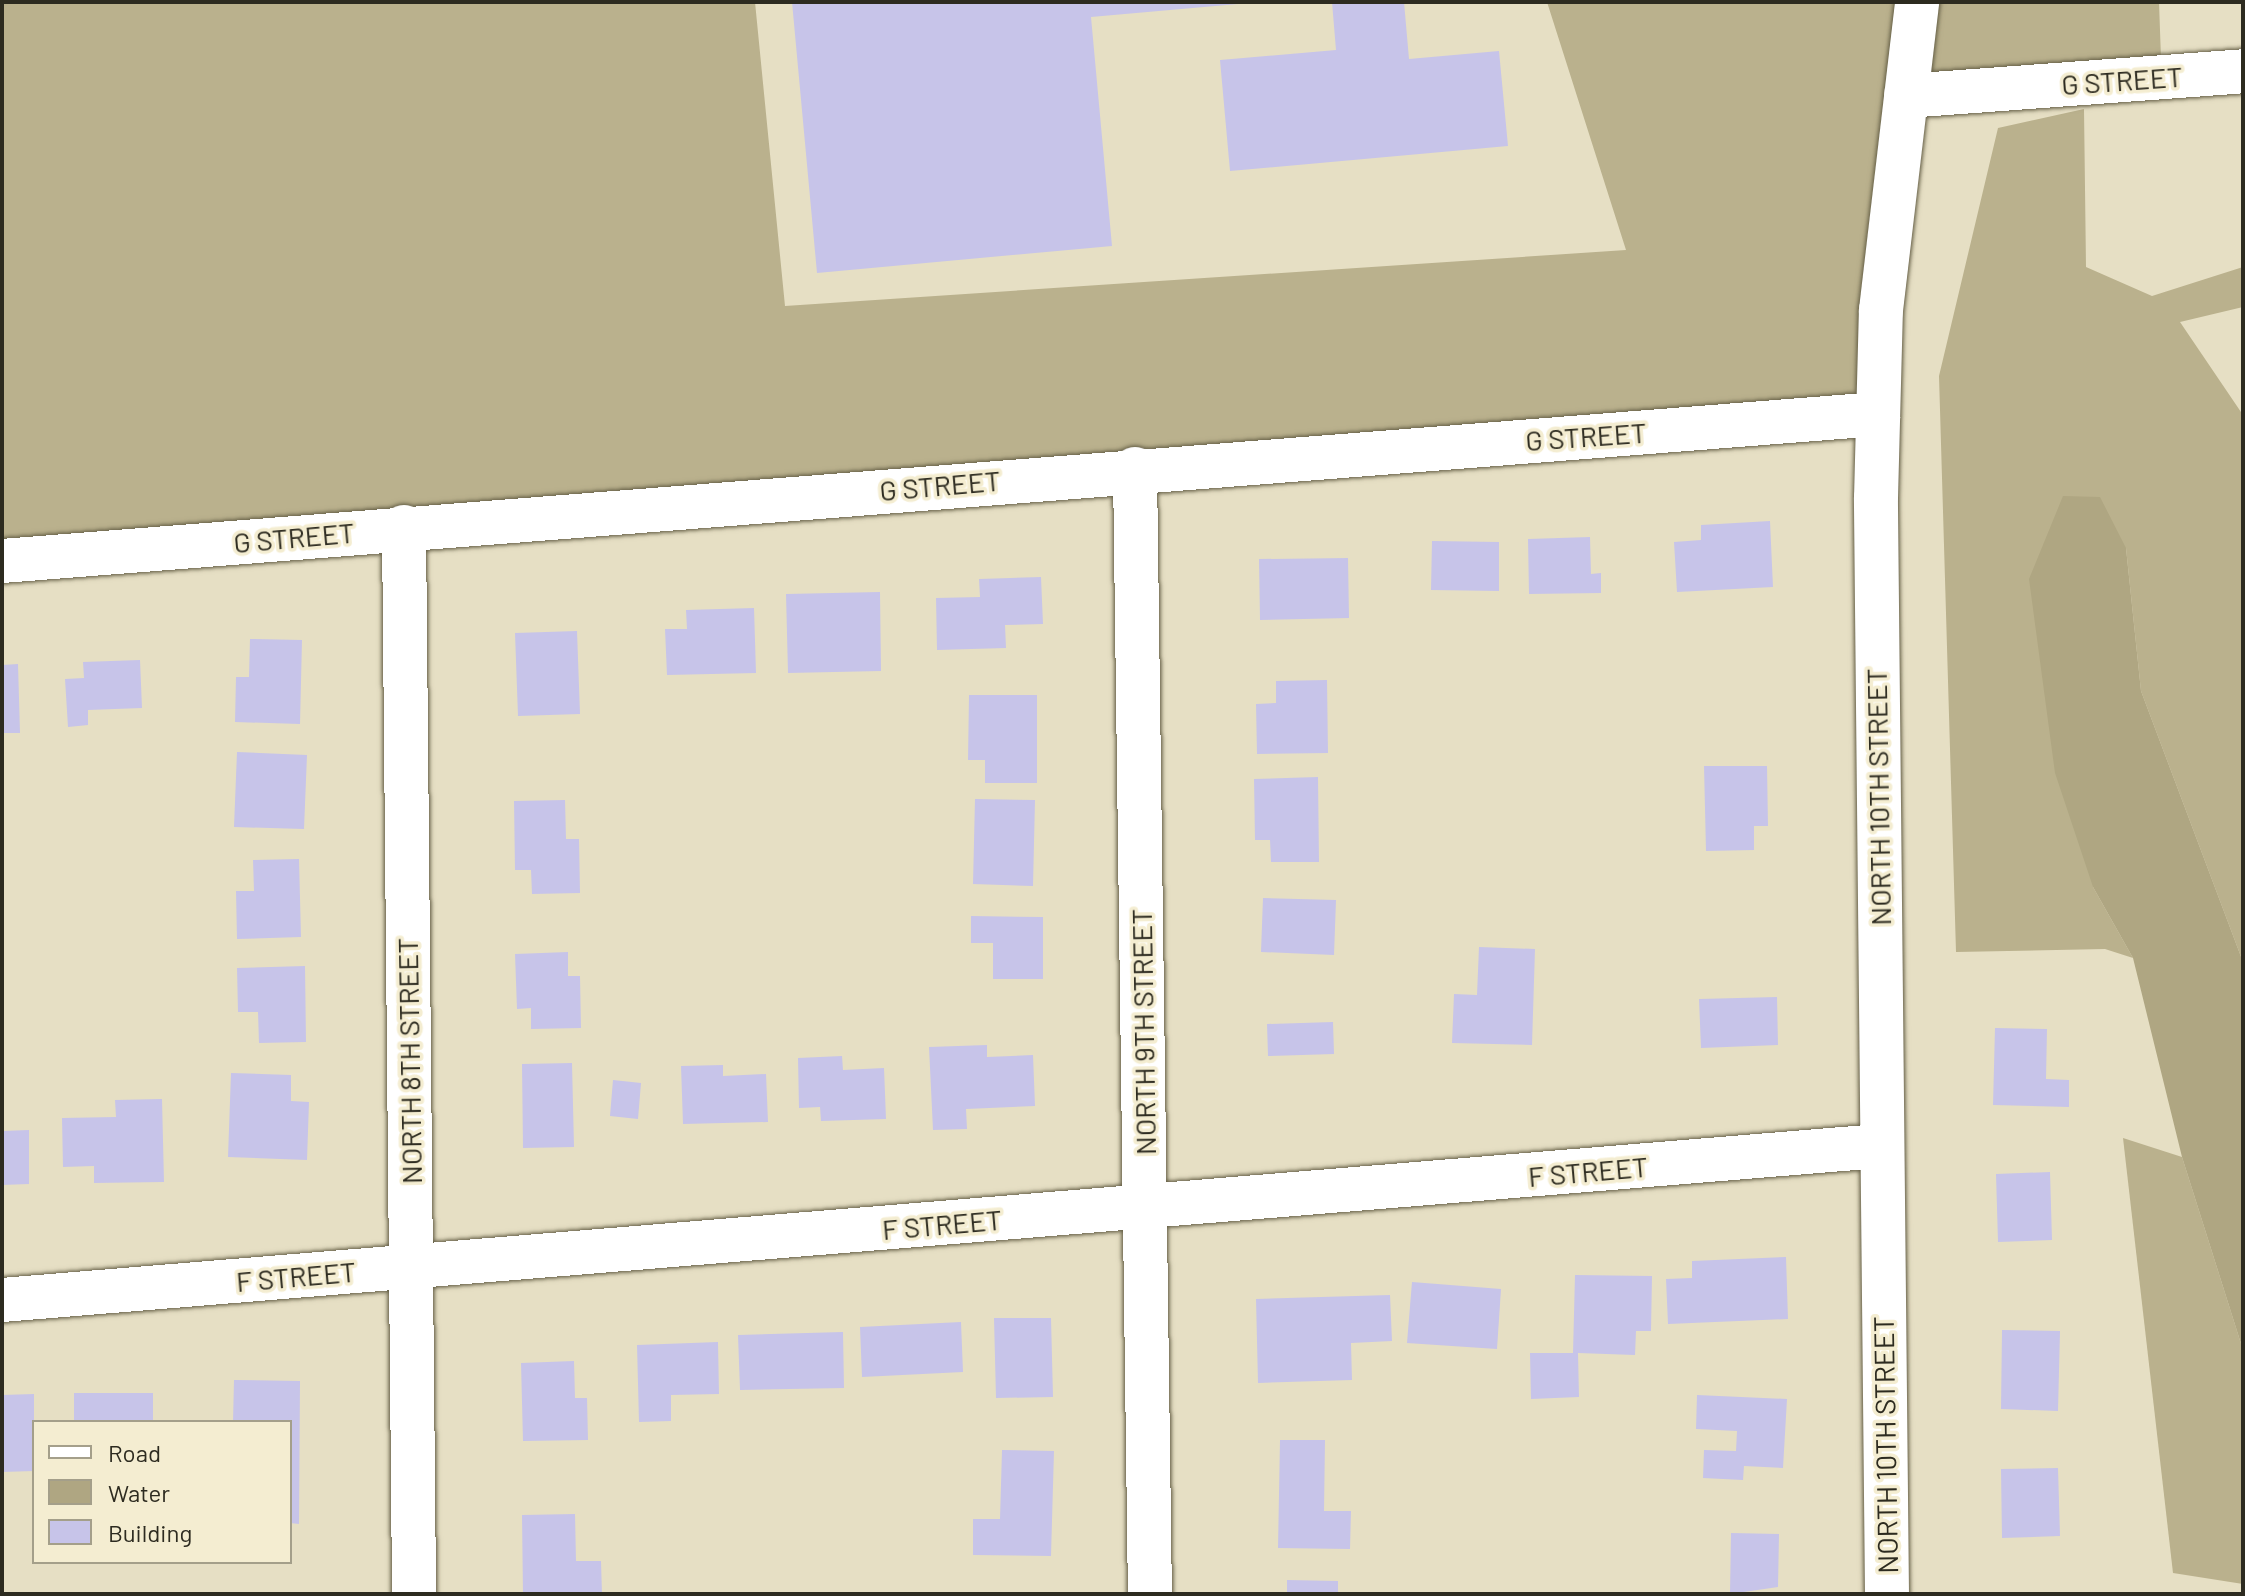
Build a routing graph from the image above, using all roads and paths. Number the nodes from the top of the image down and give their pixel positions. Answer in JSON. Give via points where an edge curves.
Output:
{"nodes":[{"id":1,"x":1917,"y":2,"type":"edge"},
{"id":2,"x":2243,"y":71,"type":"edge"},
{"id":3,"x":1906,"y":96,"type":"junction"},
{"id":4,"x":1878,"y":414,"type":"junction"},
{"id":5,"x":1135,"y":469,"type":"junction"},
{"id":6,"x":404,"y":527,"type":"junction"},
{"id":7,"x":2,"y":561,"type":"edge"},
{"id":8,"x":1881,"y":1146,"type":"junction"},
{"id":9,"x":1146,"y":1207,"type":"junction"},
{"id":10,"x":411,"y":1267,"type":"junction"},
{"id":11,"x":2,"y":1300,"type":"edge"},
{"id":12,"x":414,"y":1594,"type":"edge"},
{"id":13,"x":1150,"y":1594,"type":"edge"},
{"id":14,"x":1887,"y":1594,"type":"edge"}],
"edges":[{"from":1,"to":3,"type":"street","name":"NORTH 10TH STREET"},
{"from":2,"to":3,"type":"street","name":"G STREET"},
{"from":3,"to":4,"type":"street","name":"NORTH 10TH STREET","via":[[1881,310]]},
{"from":4,"to":5,"type":"street","name":"G STREET"},
{"from":4,"to":8,"type":"street","name":"NORTH 10TH STREET"},
{"from":5,"to":6,"type":"street","name":"G STREET"},
{"from":5,"to":9,"type":"street","name":"NORTH 9TH STREET"},
{"from":6,"to":7,"type":"street","name":"G STREET"},
{"from":6,"to":10,"type":"street","name":"NORTH 8TH STREET"},
{"from":8,"to":9,"type":"street","name":"F STREET"},
{"from":8,"to":14,"type":"street","name":"NORTH 10TH STREET"},
{"from":9,"to":10,"type":"street","name":"F STREET"},
{"from":9,"to":13,"type":"street","name":"NORTH 9TH STREET"},
{"from":10,"to":11,"type":"street","name":"F STREET"},
{"from":10,"to":12,"type":"street","name":"NORTH 8TH STREET"}]}
